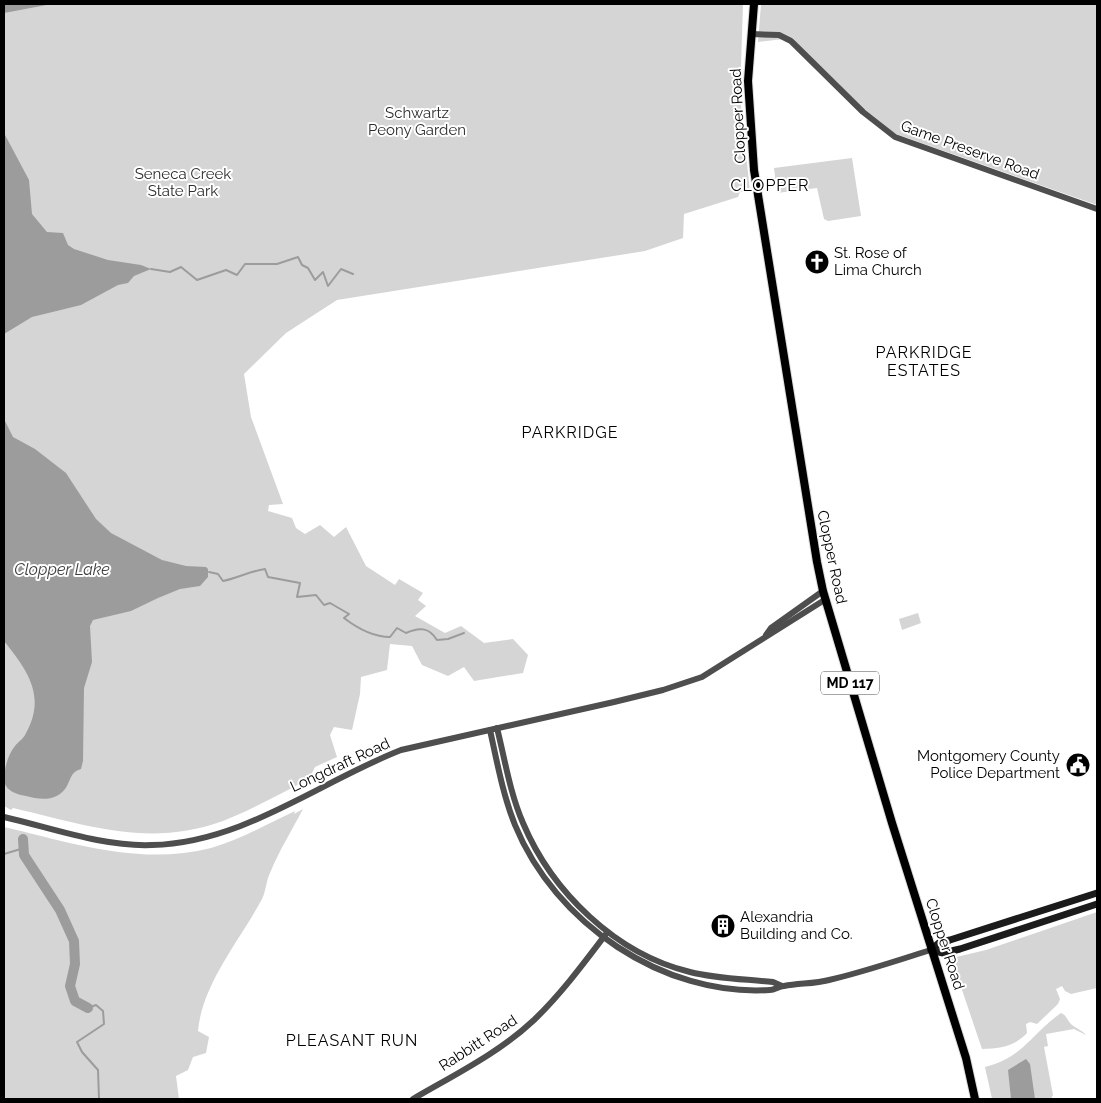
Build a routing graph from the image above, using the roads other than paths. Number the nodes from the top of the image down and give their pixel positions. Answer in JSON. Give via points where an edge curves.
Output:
{"nodes":[{"id":1,"x":754,"y":4,"type":"edge"},
{"id":2,"x":751,"y":34,"type":"junction"},
{"id":3,"x":1097,"y":209,"type":"edge"},
{"id":4,"x":823,"y":591,"type":"junction"},
{"id":5,"x":826,"y":599,"type":"junction"},
{"id":6,"x":766,"y":635,"type":"junction"},
{"id":7,"x":494,"y":729,"type":"junction"},
{"id":8,"x":4,"y":817,"type":"edge"},
{"id":9,"x":1097,"y":893,"type":"edge"},
{"id":10,"x":1097,"y":904,"type":"edge"},
{"id":11,"x":608,"y":931,"type":"junction"},
{"id":12,"x":603,"y":937,"type":"junction"},
{"id":13,"x":931,"y":950,"type":"junction"},
{"id":14,"x":782,"y":986,"type":"junction"},
{"id":15,"x":412,"y":1099,"type":"edge"},
{"id":16,"x":975,"y":1099,"type":"edge"}],
"edges":[{"from":1,"to":2,"type":"main road","name":"Clopper Road","number":"MD 117"},
{"from":2,"to":3,"type":"street","name":"Game Preserve Road","via":[[779,35],[791,41],[863,112],[895,138]]},
{"from":2,"to":4,"type":"main road","name":"Clopper Road","number":"MD 117","via":[[748,81],[754,170]]},
{"from":4,"to":5,"type":"main road","name":"Clopper Road","number":"MD 117"},
{"from":4,"to":6,"type":"street","name":"Longdraft Road"},
{"from":5,"to":6,"type":"street","name":"Longdraft Road"},
{"from":5,"to":13,"type":"main road","name":"Clopper Road","number":"MD 117"},
{"from":6,"to":7,"type":"street","name":"Longdraft Road","via":[[702,677],[663,690]]},
{"from":7,"to":8,"type":"street","name":"Longdraft Road","via":[[401,750],[257,820],[185,843],[151,846],[110,842]]},
{"from":7,"to":11,"type":"street","via":[[513,797],[534,847],[570,896]]},
{"from":7,"to":12,"type":"street","via":[[506,799],[527,850],[542,875],[564,901]]},
{"from":9,"to":13,"type":"main road","via":[[939,943]]},
{"from":10,"to":13,"type":"main road","via":[[969,946],[943,952]]},
{"from":11,"to":12,"type":"street","name":"Rabbitt Road"},
{"from":11,"to":14,"type":"street","via":[[650,956],[691,972],[773,982]]},
{"from":12,"to":14,"type":"street","via":[[646,964],[689,980],[741,990],[773,990]]},
{"from":12,"to":15,"type":"street","name":"Rabbitt Road","via":[[534,1020],[489,1054]]},
{"from":13,"to":14,"type":"street","via":[[829,980]]},
{"from":13,"to":16,"type":"main road","name":"Clopper Road","number":"MD 117","via":[[966,1058]]}]}
